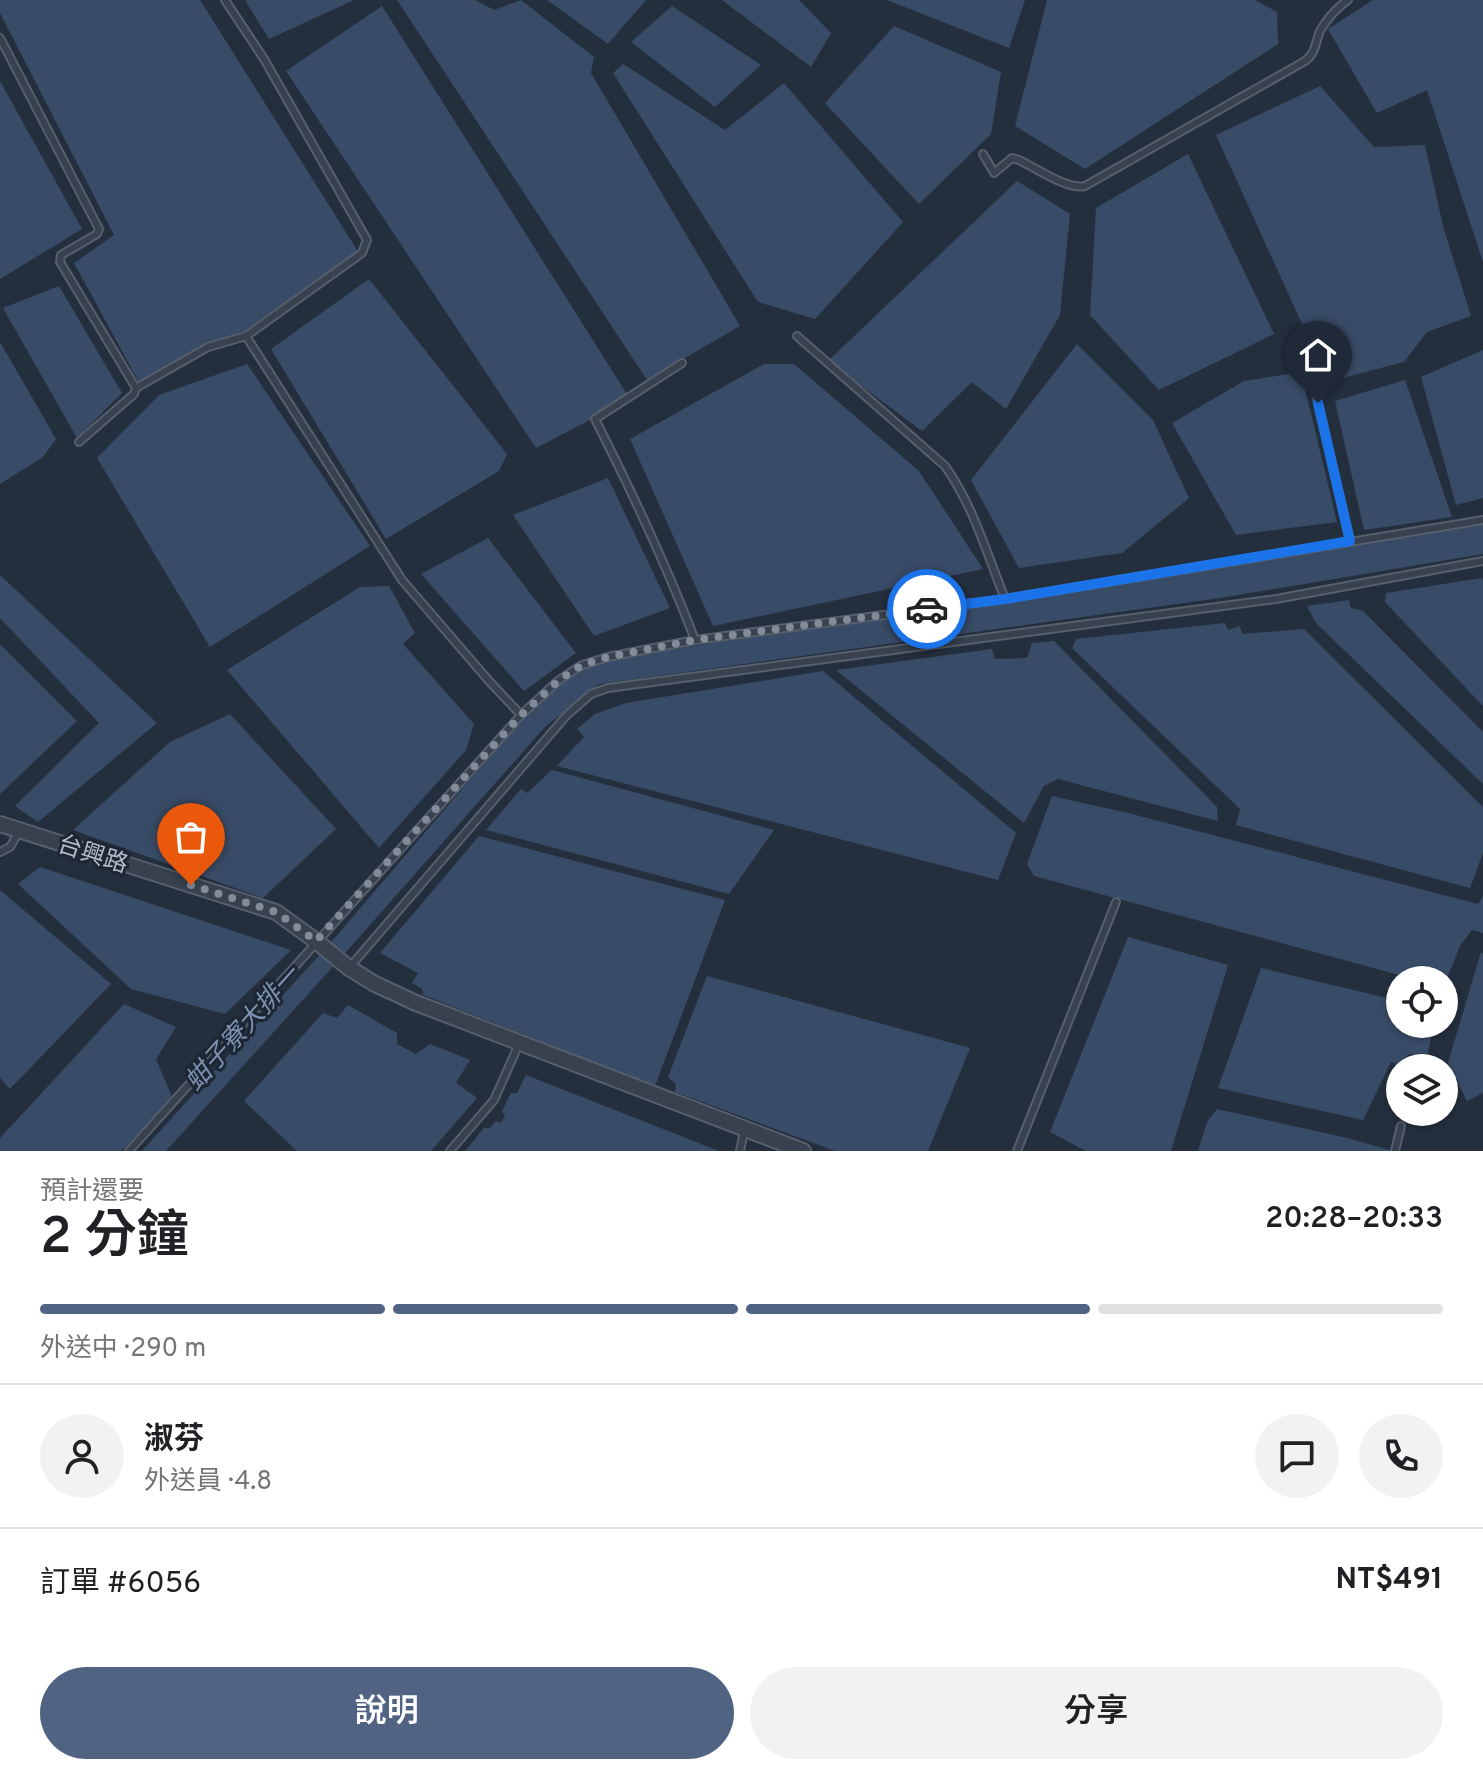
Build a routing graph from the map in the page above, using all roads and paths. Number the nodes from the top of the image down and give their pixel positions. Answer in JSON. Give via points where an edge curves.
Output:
{"nodes":[{"id":1,"x":225,"y":0,"type":"edge"},
{"id":2,"x":1348,"y":0,"type":"edge"},
{"id":3,"x":0,"y":38,"type":"edge"},
{"id":4,"x":983,"y":154,"type":"dead end"},
{"id":5,"x":246,"y":336,"type":"junction"},
{"id":6,"x":797,"y":336,"type":"dead end"},
{"id":7,"x":1305,"y":347,"type":"dead end"},
{"id":8,"x":682,"y":363,"type":"dead end"},
{"id":9,"x":136,"y":388,"type":"junction"},
{"id":10,"x":79,"y":442,"type":"dead end"},
{"id":11,"x":1483,"y":520,"type":"edge"},
{"id":12,"x":1350,"y":541,"type":"junction"},
{"id":13,"x":1483,"y":561,"type":"edge"},
{"id":14,"x":1005,"y":599,"type":"junction"},
{"id":15,"x":695,"y":640,"type":"junction"},
{"id":16,"x":521,"y":715,"type":"junction"},
{"id":17,"x":0,"y":824,"type":"edge"},
{"id":18,"x":20,"y":830,"type":"junction"},
{"id":19,"x":0,"y":852,"type":"edge"},
{"id":20,"x":1116,"y":902,"type":"dead end"},
{"id":21,"x":316,"y":941,"type":"junction"},
{"id":22,"x":349,"y":968,"type":"junction"},
{"id":23,"x":520,"y":1043,"type":"junction"},
{"id":24,"x":1401,"y":1126,"type":"dead end"},
{"id":25,"x":744,"y":1129,"type":"junction"},
{"id":26,"x":129,"y":1151,"type":"edge"},
{"id":27,"x":450,"y":1151,"type":"edge"},
{"id":28,"x":740,"y":1151,"type":"edge"},
{"id":29,"x":803,"y":1151,"type":"edge"},
{"id":30,"x":1017,"y":1151,"type":"edge"},
{"id":31,"x":1395,"y":1151,"type":"edge"}],
"edges":[{"from":1,"to":5,"type":"lane","via":[[367,240],[362,253]]},
{"from":2,"to":4,"type":"lane","via":[[1328,18],[1305,61],[1085,186],[1066,183],[1012,158],[994,173]]},
{"from":3,"to":9,"type":"lane","via":[[99,229],[61,255],[60,262]]},
{"from":5,"to":9,"type":"lane","via":[[208,347]]},
{"from":5,"to":16,"type":"lane","via":[[402,580]]},
{"from":6,"to":14,"type":"lane","via":[[945,466],[965,500]]},
{"from":7,"to":12,"type":"lane"},
{"from":8,"to":15,"type":"lane","via":[[595,419],[647,523]]},
{"from":9,"to":10,"type":"lane"},
{"from":11,"to":12,"type":"lane"},
{"from":12,"to":14,"type":"lane"},
{"from":13,"to":22,"type":"lane","via":[[1276,599],[591,694],[566,716]]},
{"from":14,"to":15,"type":"lane"},
{"from":15,"to":16,"type":"lane","via":[[582,665]]},
{"from":16,"to":21,"type":"lane"},
{"from":17,"to":18,"type":"street","name":"台興路"},
{"from":18,"to":19,"type":"lane","via":[[10,847]]},
{"from":18,"to":21,"type":"street","name":"台興路","via":[[276,912]]},
{"from":20,"to":30,"type":"lane"},
{"from":21,"to":22,"type":"street","name":"台興路"},
{"from":21,"to":26,"type":"lane"},
{"from":22,"to":23,"type":"street","name":"台興路","via":[[416,1003]]},
{"from":23,"to":25,"type":"street","name":"台興路"},
{"from":23,"to":27,"type":"lane","via":[[494,1100]]},
{"from":24,"to":31,"type":"lane"},
{"from":25,"to":28,"type":"lane"},
{"from":25,"to":29,"type":"street","name":"台興路"}]}
